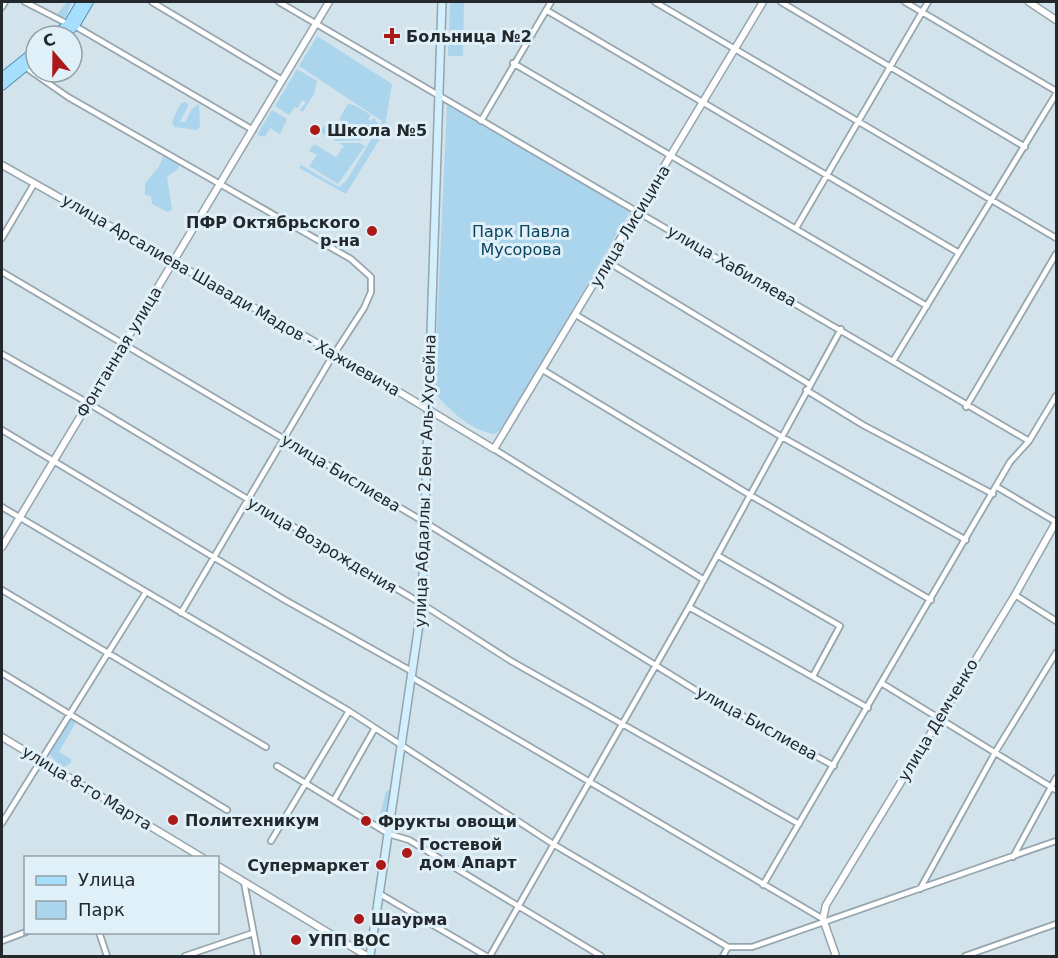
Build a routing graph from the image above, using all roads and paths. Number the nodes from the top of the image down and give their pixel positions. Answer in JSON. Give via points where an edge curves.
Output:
{"nodes":[{"id":1,"x":5,"y":2,"type":"edge"},
{"id":2,"x":25,"y":2,"type":"edge"},
{"id":3,"x":81,"y":2,"type":"edge"},
{"id":4,"x":89,"y":2,"type":"edge"},
{"id":5,"x":153,"y":2,"type":"edge"},
{"id":6,"x":279,"y":2,"type":"edge"},
{"id":7,"x":328,"y":2,"type":"edge"},
{"id":8,"x":442,"y":2,"type":"edge"},
{"id":9,"x":551,"y":2,"type":"edge"},
{"id":10,"x":655,"y":2,"type":"edge"},
{"id":11,"x":763,"y":2,"type":"edge"},
{"id":12,"x":781,"y":2,"type":"edge"},
{"id":13,"x":905,"y":2,"type":"edge"},
{"id":14,"x":928,"y":2,"type":"edge"},
{"id":15,"x":1029,"y":2,"type":"edge"},
{"id":16,"x":2,"y":7,"type":"edge"},
{"id":17,"x":546,"y":10,"type":"junction"},
{"id":18,"x":922,"y":12,"type":"junction"},
{"id":19,"x":1056,"y":20,"type":"edge"},
{"id":20,"x":69,"y":24,"type":"edge"},
{"id":21,"x":71,"y":24,"type":"edge"},
{"id":22,"x":72,"y":24,"type":"edge"},
{"id":23,"x":316,"y":24,"type":"junction"},
{"id":24,"x":84,"y":32,"type":"edge"},
{"id":25,"x":736,"y":49,"type":"junction"},
{"id":26,"x":24,"y":60,"type":"edge"},
{"id":27,"x":513,"y":63,"type":"junction"},
{"id":28,"x":890,"y":66,"type":"junction"},
{"id":29,"x":24,"y":68,"type":"edge"},
{"id":30,"x":2,"y":77,"type":"edge"},
{"id":31,"x":282,"y":80,"type":"junction"},
{"id":32,"x":49,"y":84,"type":"edge"},
{"id":33,"x":2,"y":86,"type":"edge"},
{"id":34,"x":1056,"y":93,"type":"edge"},
{"id":35,"x":439,"y":97,"type":"junction"},
{"id":36,"x":703,"y":102,"type":"junction"},
{"id":37,"x":859,"y":120,"type":"junction"},
{"id":38,"x":481,"y":121,"type":"junction"},
{"id":39,"x":253,"y":130,"type":"junction"},
{"id":40,"x":1025,"y":147,"type":"junction"},
{"id":41,"x":671,"y":156,"type":"junction"},
{"id":42,"x":2,"y":165,"type":"edge"},
{"id":43,"x":826,"y":173,"type":"junction"},
{"id":44,"x":219,"y":183,"type":"junction"},
{"id":45,"x":34,"y":184,"type":"junction"},
{"id":46,"x":991,"y":199,"type":"junction"},
{"id":47,"x":639,"y":212,"type":"junction"},
{"id":48,"x":795,"y":228,"type":"junction"},
{"id":49,"x":2,"y":238,"type":"edge"},
{"id":50,"x":1056,"y":238,"type":"edge"},
{"id":51,"x":959,"y":253,"type":"junction"},
{"id":52,"x":1056,"y":254,"type":"edge"},
{"id":53,"x":172,"y":262,"type":"junction"},
{"id":54,"x":608,"y":262,"type":"junction"},
{"id":55,"x":2,"y":272,"type":"edge"},
{"id":56,"x":927,"y":306,"type":"junction"},
{"id":57,"x":576,"y":315,"type":"junction"},
{"id":58,"x":841,"y":329,"type":"junction"},
{"id":59,"x":122,"y":345,"type":"junction"},
{"id":60,"x":2,"y":354,"type":"edge"},
{"id":61,"x":336,"y":354,"type":"junction"},
{"id":62,"x":893,"y":361,"type":"junction"},
{"id":63,"x":543,"y":370,"type":"junction"},
{"id":64,"x":809,"y":384,"type":"junction"},
{"id":65,"x":806,"y":390,"type":"junction"},
{"id":66,"x":1056,"y":396,"type":"edge"},
{"id":67,"x":88,"y":403,"type":"junction"},
{"id":68,"x":966,"y":406,"type":"junction"},
{"id":69,"x":430,"y":408,"type":"junction"},
{"id":70,"x":2,"y":430,"type":"edge"},
{"id":71,"x":782,"y":437,"type":"junction"},
{"id":72,"x":284,"y":439,"type":"junction"},
{"id":73,"x":1029,"y":441,"type":"junction"},
{"id":74,"x":494,"y":449,"type":"junction"},
{"id":75,"x":53,"y":461,"type":"junction"},
{"id":76,"x":997,"y":487,"type":"junction"},
{"id":77,"x":993,"y":494,"type":"junction"},
{"id":78,"x":750,"y":495,"type":"junction"},
{"id":79,"x":247,"y":500,"type":"junction"},
{"id":80,"x":2,"y":507,"type":"edge"},
{"id":81,"x":20,"y":518,"type":"junction"},
{"id":82,"x":1056,"y":522,"type":"edge"},
{"id":83,"x":426,"y":523,"type":"junction"},
{"id":84,"x":966,"y":540,"type":"junction"},
{"id":85,"x":2,"y":548,"type":"edge"},
{"id":86,"x":717,"y":555,"type":"junction"},
{"id":87,"x":215,"y":556,"type":"junction"},
{"id":88,"x":704,"y":580,"type":"junction"},
{"id":89,"x":2,"y":590,"type":"edge"},
{"id":90,"x":146,"y":592,"type":"junction"},
{"id":91,"x":1015,"y":595,"type":"junction"},
{"id":92,"x":931,"y":600,"type":"junction"},
{"id":93,"x":422,"y":604,"type":"junction"},
{"id":94,"x":689,"y":607,"type":"junction"},
{"id":95,"x":181,"y":613,"type":"junction"},
{"id":96,"x":1056,"y":621,"type":"edge"},
{"id":97,"x":1056,"y":653,"type":"edge"},
{"id":98,"x":108,"y":654,"type":"junction"},
{"id":99,"x":656,"y":665,"type":"junction"},
{"id":100,"x":2,"y":674,"type":"edge"},
{"id":101,"x":413,"y":675,"type":"junction"},
{"id":102,"x":813,"y":676,"type":"junction"},
{"id":103,"x":883,"y":684,"type":"junction"},
{"id":104,"x":868,"y":708,"type":"junction"},
{"id":105,"x":349,"y":711,"type":"junction"},
{"id":106,"x":70,"y":714,"type":"junction"},
{"id":107,"x":939,"y":718,"type":"junction"},
{"id":108,"x":622,"y":726,"type":"junction"},
{"id":109,"x":375,"y":728,"type":"junction"},
{"id":110,"x":2,"y":737,"type":"edge"},
{"id":111,"x":403,"y":746,"type":"junction"},
{"id":112,"x":266,"y":747,"type":"dead end"},
{"id":113,"x":996,"y":752,"type":"junction"},
{"id":114,"x":41,"y":760,"type":"junction"},
{"id":115,"x":277,"y":766,"type":"dead end"},
{"id":116,"x":834,"y":766,"type":"junction"},
{"id":117,"x":1056,"y":778,"type":"edge"},
{"id":118,"x":306,"y":783,"type":"junction"},
{"id":119,"x":589,"y":783,"type":"junction"},
{"id":120,"x":1054,"y":789,"type":"edge"},
{"id":121,"x":334,"y":800,"type":"junction"},
{"id":122,"x":227,"y":810,"type":"dead end"},
{"id":123,"x":2,"y":823,"type":"edge"},
{"id":124,"x":799,"y":824,"type":"junction"},
{"id":125,"x":389,"y":834,"type":"junction"},
{"id":126,"x":271,"y":841,"type":"dead end"},
{"id":127,"x":1056,"y":841,"type":"edge"},
{"id":128,"x":553,"y":844,"type":"junction"},
{"id":129,"x":200,"y":856,"type":"edge"},
{"id":130,"x":1013,"y":856,"type":"junction"},
{"id":131,"x":219,"y":867,"type":"edge"},
{"id":132,"x":244,"y":882,"type":"junction"},
{"id":133,"x":763,"y":885,"type":"junction"},
{"id":134,"x":920,"y":889,"type":"junction"},
{"id":135,"x":380,"y":894,"type":"junction"},
{"id":136,"x":517,"y":908,"type":"junction"},
{"id":137,"x":824,"y":921,"type":"junction"},
{"id":138,"x":1056,"y":924,"type":"edge"},
{"id":139,"x":24,"y":933,"type":"edge"},
{"id":140,"x":254,"y":933,"type":"junction"},
{"id":141,"x":99,"y":934,"type":"edge"},
{"id":142,"x":2,"y":941,"type":"edge"},
{"id":143,"x":728,"y":947,"type":"junction"},
{"id":144,"x":107,"y":957,"type":"edge"},
{"id":145,"x":185,"y":957,"type":"edge"},
{"id":146,"x":258,"y":957,"type":"edge"},
{"id":147,"x":368,"y":957,"type":"edge"},
{"id":148,"x":488,"y":957,"type":"edge"},
{"id":149,"x":601,"y":957,"type":"edge"},
{"id":150,"x":723,"y":957,"type":"edge"},
{"id":151,"x":836,"y":957,"type":"edge"},
{"id":152,"x":965,"y":957,"type":"edge"}],
"edges":[{"from":1,"to":16,"type":"street"},
{"from":2,"to":20,"type":"street"},
{"from":3,"to":21,"type":"main road"},
{"from":4,"to":22,"type":"main road"},
{"from":5,"to":31,"type":"street"},
{"from":6,"to":23,"type":"street","name":"улица Хабиляева"},
{"from":7,"to":23,"type":"street","name":"Фонтанная улица"},
{"from":8,"to":35,"type":"main road","name":"улица Абдаллы 2 Бен Аль-Хусейна"},
{"from":9,"to":17,"type":"street"},
{"from":10,"to":25,"type":"street"},
{"from":11,"to":25,"type":"street","name":"улица Лисицина"},
{"from":12,"to":28,"type":"street"},
{"from":13,"to":18,"type":"street"},
{"from":14,"to":18,"type":"street"},
{"from":15,"to":19,"type":"street"},
{"from":17,"to":27,"type":"street"},
{"from":17,"to":36,"type":"street"},
{"from":18,"to":28,"type":"street"},
{"from":18,"to":34,"type":"street"},
{"from":23,"to":31,"type":"street","name":"Фонтанная улица"},
{"from":23,"to":35,"type":"street","name":"улица Хабиляева"},
{"from":24,"to":39,"type":"street"},
{"from":25,"to":36,"type":"street","name":"улица Лисицина"},
{"from":25,"to":37,"type":"street"},
{"from":26,"to":30,"type":"main road"},
{"from":27,"to":38,"type":"street"},
{"from":27,"to":41,"type":"street"},
{"from":28,"to":37,"type":"street"},
{"from":28,"to":40,"type":"street"},
{"from":29,"to":33,"type":"main road"},
{"from":31,"to":39,"type":"street","name":"Фонтанная улица"},
{"from":32,"to":44,"type":"street"},
{"from":34,"to":40,"type":"street"},
{"from":35,"to":38,"type":"street","name":"улица Хабиляева"},
{"from":35,"to":69,"type":"main road","name":"улица Абдаллы 2 Бен Аль-Хусейна"},
{"from":36,"to":41,"type":"street","name":"улица Лисицина"},
{"from":36,"to":43,"type":"street"},
{"from":37,"to":43,"type":"street"},
{"from":37,"to":46,"type":"street"},
{"from":38,"to":47,"type":"street","name":"улица Хабиляева"},
{"from":39,"to":44,"type":"street","name":"Фонтанная улица"},
{"from":40,"to":46,"type":"street"},
{"from":41,"to":47,"type":"street","name":"улица Лисицина"},
{"from":41,"to":48,"type":"street"},
{"from":42,"to":45,"type":"street","name":"улица Арсалиева Шавади Мадов - Хажиевича"},
{"from":43,"to":48,"type":"street"},
{"from":43,"to":51,"type":"street"},
{"from":44,"to":53,"type":"street","name":"Фонтанная улица"},
{"from":44,"to":61,"type":"street","via":[[351,259],[371,277],[371,292],[364,308]]},
{"from":45,"to":49,"type":"street"},
{"from":45,"to":53,"type":"street","name":"улица Арсалиева Шавади Мадов - Хажиевича"},
{"from":46,"to":50,"type":"street"},
{"from":46,"to":51,"type":"street"},
{"from":47,"to":54,"type":"street","name":"улица Лисицина"},
{"from":47,"to":58,"type":"street","name":"улица Хабиляева"},
{"from":48,"to":56,"type":"street"},
{"from":51,"to":56,"type":"street"},
{"from":52,"to":68,"type":"street"},
{"from":53,"to":59,"type":"street","name":"Фонтанная улица"},
{"from":53,"to":61,"type":"street","name":"улица Арсалиева Шавади Мадов - Хажиевича"},
{"from":54,"to":57,"type":"street","name":"улица Лисицина"},
{"from":54,"to":64,"type":"street"},
{"from":55,"to":59,"type":"street","name":"улица Бислиева"},
{"from":56,"to":62,"type":"street"},
{"from":57,"to":63,"type":"street","name":"улица Лисицина"},
{"from":57,"to":71,"type":"street"},
{"from":58,"to":62,"type":"street","name":"улица Хабиляева"},
{"from":58,"to":64,"type":"street"},
{"from":59,"to":67,"type":"street","name":"Фонтанная улица"},
{"from":59,"to":72,"type":"street","name":"улица Бислиева"},
{"from":60,"to":67,"type":"street","name":"улица Возрождения"},
{"from":61,"to":69,"type":"street","name":"улица Арсалиева Шавади Мадов - Хажиевича"},
{"from":61,"to":72,"type":"street"},
{"from":62,"to":68,"type":"street","name":"улица Хабиляева"},
{"from":63,"to":74,"type":"street","name":"улица Лисицина"},
{"from":63,"to":78,"type":"street"},
{"from":64,"to":65,"type":"street"},
{"from":65,"to":71,"type":"street"},
{"from":65,"to":77,"type":"street"},
{"from":66,"to":73,"type":"street"},
{"from":67,"to":75,"type":"street","name":"Фонтанная улица"},
{"from":67,"to":79,"type":"street","name":"улица Возрождения"},
{"from":68,"to":73,"type":"street","name":"улица Хабиляева"},
{"from":69,"to":74,"type":"street","name":"улица Арсалиева Шавади Мадов - Хажиевича"},
{"from":69,"to":83,"type":"main road","name":"улица Абдаллы 2 Бен Аль-Хусейна"},
{"from":70,"to":75,"type":"street"},
{"from":71,"to":78,"type":"street"},
{"from":71,"to":84,"type":"street"},
{"from":72,"to":79,"type":"street"},
{"from":72,"to":83,"type":"street","name":"улица Бислиева"},
{"from":73,"to":76,"type":"street","via":[[1010,462]]},
{"from":74,"to":88,"type":"street","name":"улица Арсалиева Шавади Мадов - Хажиевича"},
{"from":75,"to":81,"type":"street","name":"Фонтанная улица"},
{"from":75,"to":87,"type":"street"},
{"from":76,"to":77,"type":"street"},
{"from":76,"to":82,"type":"street"},
{"from":77,"to":84,"type":"street"},
{"from":78,"to":86,"type":"street"},
{"from":78,"to":92,"type":"street"},
{"from":79,"to":87,"type":"street"},
{"from":79,"to":93,"type":"street","name":"улица Возрождения"},
{"from":80,"to":81,"type":"street"},
{"from":81,"to":85,"type":"street","name":"Фонтанная улица"},
{"from":81,"to":90,"type":"street"},
{"from":82,"to":91,"type":"street","name":"улица Демченко"},
{"from":83,"to":93,"type":"main road","name":"улица Абдаллы 2 Бен Аль-Хусейна"},
{"from":83,"to":99,"type":"street","name":"улица Бислиева"},
{"from":84,"to":92,"type":"street"},
{"from":86,"to":88,"type":"street"},
{"from":86,"to":102,"type":"street","via":[[840,626]]},
{"from":87,"to":95,"type":"street"},
{"from":87,"to":101,"type":"street"},
{"from":88,"to":94,"type":"street"},
{"from":89,"to":98,"type":"street"},
{"from":90,"to":95,"type":"street"},
{"from":90,"to":98,"type":"street"},
{"from":91,"to":96,"type":"street"},
{"from":91,"to":107,"type":"street","name":"улица Демченко"},
{"from":92,"to":103,"type":"street"},
{"from":93,"to":101,"type":"main road","name":"улица Абдаллы 2 Бен Аль-Хусейна"},
{"from":93,"to":108,"type":"street","name":"улица Возрождения"},
{"from":94,"to":99,"type":"street"},
{"from":94,"to":102,"type":"street"},
{"from":95,"to":105,"type":"street"},
{"from":97,"to":113,"type":"street"},
{"from":98,"to":106,"type":"street"},
{"from":98,"to":112,"type":"street"},
{"from":99,"to":108,"type":"street"},
{"from":99,"to":116,"type":"street","name":"улица Бислиева"},
{"from":100,"to":106,"type":"street"},
{"from":101,"to":111,"type":"main road","name":"улица Абдаллы 2 Бен Аль-Хусейна"},
{"from":101,"to":119,"type":"street"},
{"from":102,"to":104,"type":"street"},
{"from":103,"to":104,"type":"street"},
{"from":103,"to":107,"type":"street"},
{"from":104,"to":116,"type":"street"},
{"from":105,"to":109,"type":"street"},
{"from":105,"to":118,"type":"street"},
{"from":106,"to":114,"type":"street"},
{"from":106,"to":122,"type":"street"},
{"from":107,"to":113,"type":"street"},
{"from":107,"to":137,"type":"street","name":"улица Демченко","via":[[829,900]]},
{"from":108,"to":119,"type":"street"},
{"from":108,"to":124,"type":"street","name":"улица Возрождения"},
{"from":109,"to":111,"type":"street"},
{"from":109,"to":121,"type":"street"},
{"from":110,"to":114,"type":"street","name":"улица 8-го Марта"},
{"from":111,"to":125,"type":"main road","name":"улица Абдаллы 2 Бен Аль-Хусейна"},
{"from":111,"to":128,"type":"street"},
{"from":113,"to":120,"type":"street"},
{"from":113,"to":134,"type":"street"},
{"from":114,"to":123,"type":"street"},
{"from":114,"to":129,"type":"street","name":"улица 8-го Марта"},
{"from":115,"to":118,"type":"street"},
{"from":116,"to":124,"type":"street"},
{"from":117,"to":120,"type":"street"},
{"from":118,"to":121,"type":"street"},
{"from":118,"to":126,"type":"street"},
{"from":119,"to":128,"type":"street"},
{"from":119,"to":133,"type":"street"},
{"from":120,"to":130,"type":"street"},
{"from":121,"to":125,"type":"street"},
{"from":124,"to":133,"type":"street"},
{"from":125,"to":135,"type":"main road","name":"улица Абдаллы 2 Бен Аль-Хусейна"},
{"from":125,"to":136,"type":"street","via":[[409,840]]},
{"from":127,"to":130,"type":"street"},
{"from":128,"to":136,"type":"street"},
{"from":128,"to":143,"type":"street"},
{"from":130,"to":134,"type":"street"},
{"from":131,"to":132,"type":"street"},
{"from":132,"to":140,"type":"street"},
{"from":132,"to":147,"type":"street"},
{"from":133,"to":137,"type":"street"},
{"from":134,"to":137,"type":"street"},
{"from":135,"to":147,"type":"main road","name":"улица Абдаллы 2 Бен Аль-Хусейна"},
{"from":135,"to":148,"type":"street"},
{"from":136,"to":148,"type":"street"},
{"from":136,"to":149,"type":"street"},
{"from":137,"to":143,"type":"street","via":[[752,947]]},
{"from":137,"to":151,"type":"street"},
{"from":138,"to":152,"type":"street"},
{"from":139,"to":142,"type":"street"},
{"from":140,"to":145,"type":"street"},
{"from":140,"to":146,"type":"street"},
{"from":141,"to":144,"type":"street"},
{"from":143,"to":150,"type":"street"}]}
